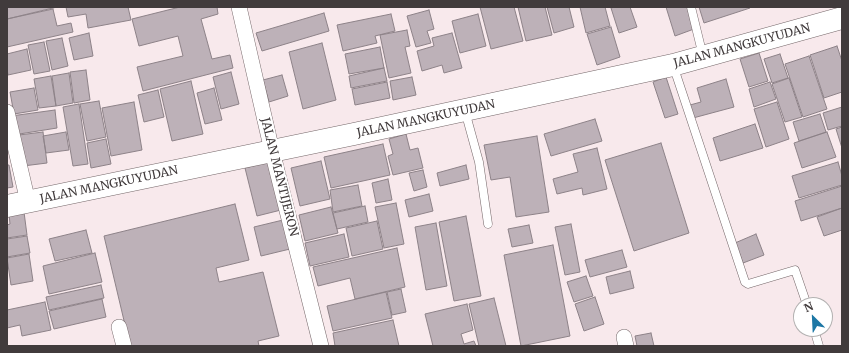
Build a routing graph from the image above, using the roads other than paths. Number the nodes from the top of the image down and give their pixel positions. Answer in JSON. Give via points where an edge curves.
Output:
{"nodes":[{"id":1,"x":239,"y":7,"type":"edge"},
{"id":2,"x":691,"y":7,"type":"edge"},
{"id":3,"x":842,"y":18,"type":"edge"},
{"id":4,"x":704,"y":56,"type":"junction"},
{"id":5,"x":673,"y":65,"type":"junction"},
{"id":6,"x":465,"y":110,"type":"junction"},
{"id":7,"x":7,"y":112,"type":"edge"},
{"id":8,"x":272,"y":151,"type":"junction"},
{"id":9,"x":17,"y":204,"type":"edge"},
{"id":10,"x":488,"y":224,"type":"dead end"},
{"id":11,"x":804,"y":297,"type":"edge"},
{"id":12,"x":120,"y":327,"type":"dead end"},
{"id":13,"x":124,"y":346,"type":"edge"},
{"id":14,"x":321,"y":346,"type":"edge"}],
"edges":[{"from":1,"to":8,"type":"street","name":"JALAN MANTIJERON"},
{"from":2,"to":4,"type":"lane"},
{"from":3,"to":4,"type":"main road","name":"JALAN MANGKUYUDAN"},
{"from":4,"to":5,"type":"main road","name":"JALAN MANGKUYUDAN"},
{"from":5,"to":6,"type":"main road","name":"JALAN MANGKUYUDAN"},
{"from":5,"to":11,"type":"lane","via":[[745,282],[748,284],[796,270]]},
{"from":6,"to":8,"type":"main road","name":"JALAN MANGKUYUDAN"},
{"from":6,"to":10,"type":"lane","via":[[479,162]]},
{"from":7,"to":9,"type":"street"},
{"from":8,"to":9,"type":"main road","name":"JALAN MANGKUYUDAN"},
{"from":8,"to":14,"type":"street","name":"JALAN MANTIJERON"},
{"from":12,"to":13,"type":"street"}]}
